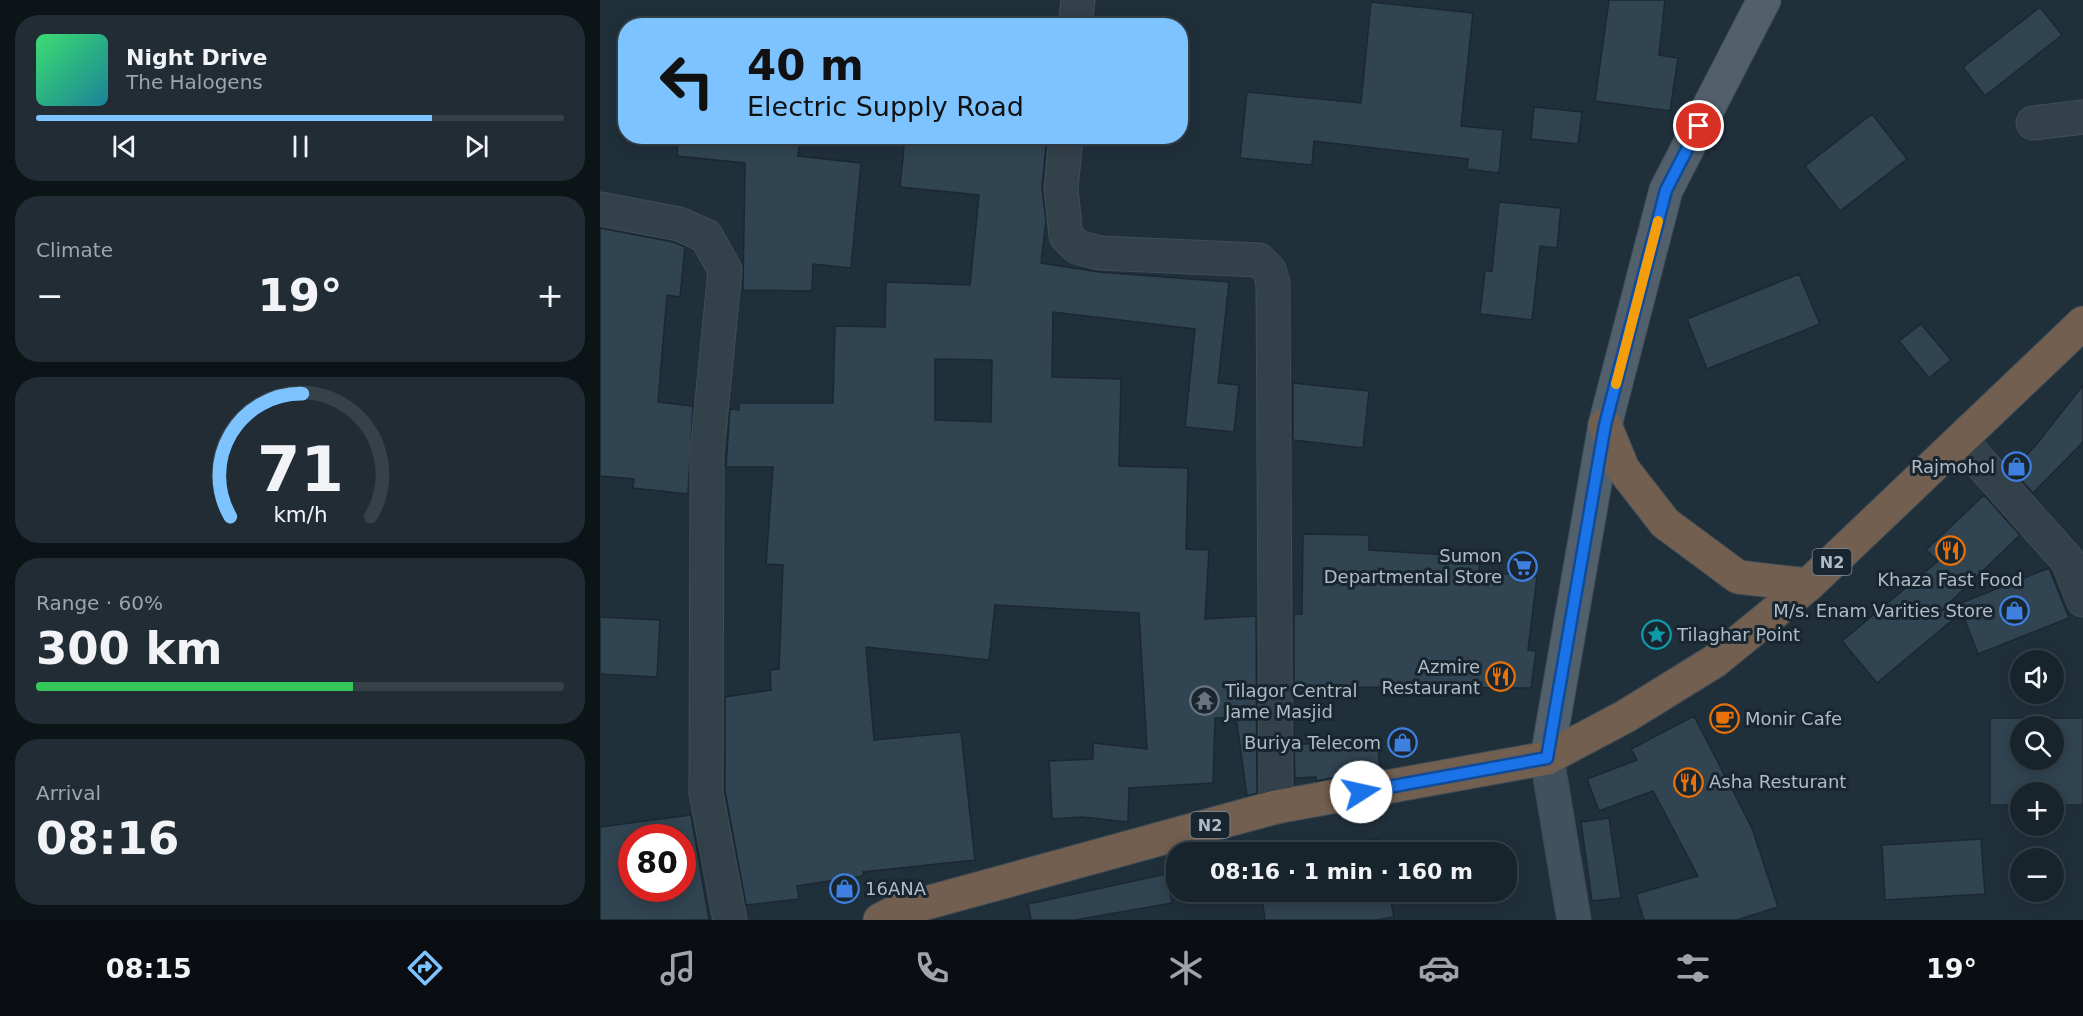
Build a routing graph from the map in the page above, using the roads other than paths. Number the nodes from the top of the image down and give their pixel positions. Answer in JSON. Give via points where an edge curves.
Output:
{"nodes":[{"id":1,"x":1078,"y":0,"type":"edge"},
{"id":2,"x":1764,"y":0,"type":"edge"},
{"id":3,"x":1077,"y":18,"type":"edge"},
{"id":4,"x":2083,"y":117,"type":"edge"},
{"id":5,"x":2033,"y":123,"type":"dead end"},
{"id":6,"x":1065,"y":144,"type":"edge"},
{"id":7,"x":600,"y":209,"type":"edge"},
{"id":8,"x":2083,"y":322,"type":"edge"},
{"id":9,"x":1605,"y":425,"type":"junction"},
{"id":10,"x":1960,"y":441,"type":"junction"},
{"id":11,"x":1808,"y":585,"type":"junction"},
{"id":12,"x":2083,"y":600,"type":"edge"},
{"id":13,"x":1547,"y":758,"type":"junction"},
{"id":14,"x":1276,"y":807,"type":"junction"},
{"id":15,"x":730,"y":920,"type":"edge"},
{"id":16,"x":880,"y":920,"type":"edge"},
{"id":17,"x":1574,"y":920,"type":"edge"}],
"edges":[{"from":1,"to":3,"type":"street"},
{"from":2,"to":9,"type":"main road","via":[[1666,190]]},
{"from":4,"to":5,"type":"street"},
{"from":6,"to":14,"type":"street","via":[[1061,189],[1066,236],[1077,247],[1100,253],[1258,260],[1269,270],[1273,295]]},
{"from":7,"to":15,"type":"street","via":[[679,224],[706,236],[725,270],[707,452],[706,794]]},
{"from":8,"to":10,"type":"highway","number":"N2"},
{"from":9,"to":11,"type":"highway","via":[[1623,469],[1665,523],[1738,577]]},
{"from":9,"to":13,"type":"main road"},
{"from":10,"to":11,"type":"highway","number":"N2"},
{"from":10,"to":12,"type":"street","via":[[2068,561]]},
{"from":11,"to":13,"type":"highway","number":"N2","via":[[1715,661],[1626,716]]},
{"from":13,"to":14,"type":"highway","number":"N2"},
{"from":13,"to":17,"type":"street"},
{"from":14,"to":16,"type":"highway","number":"N2","via":[[908,908]]}]}
